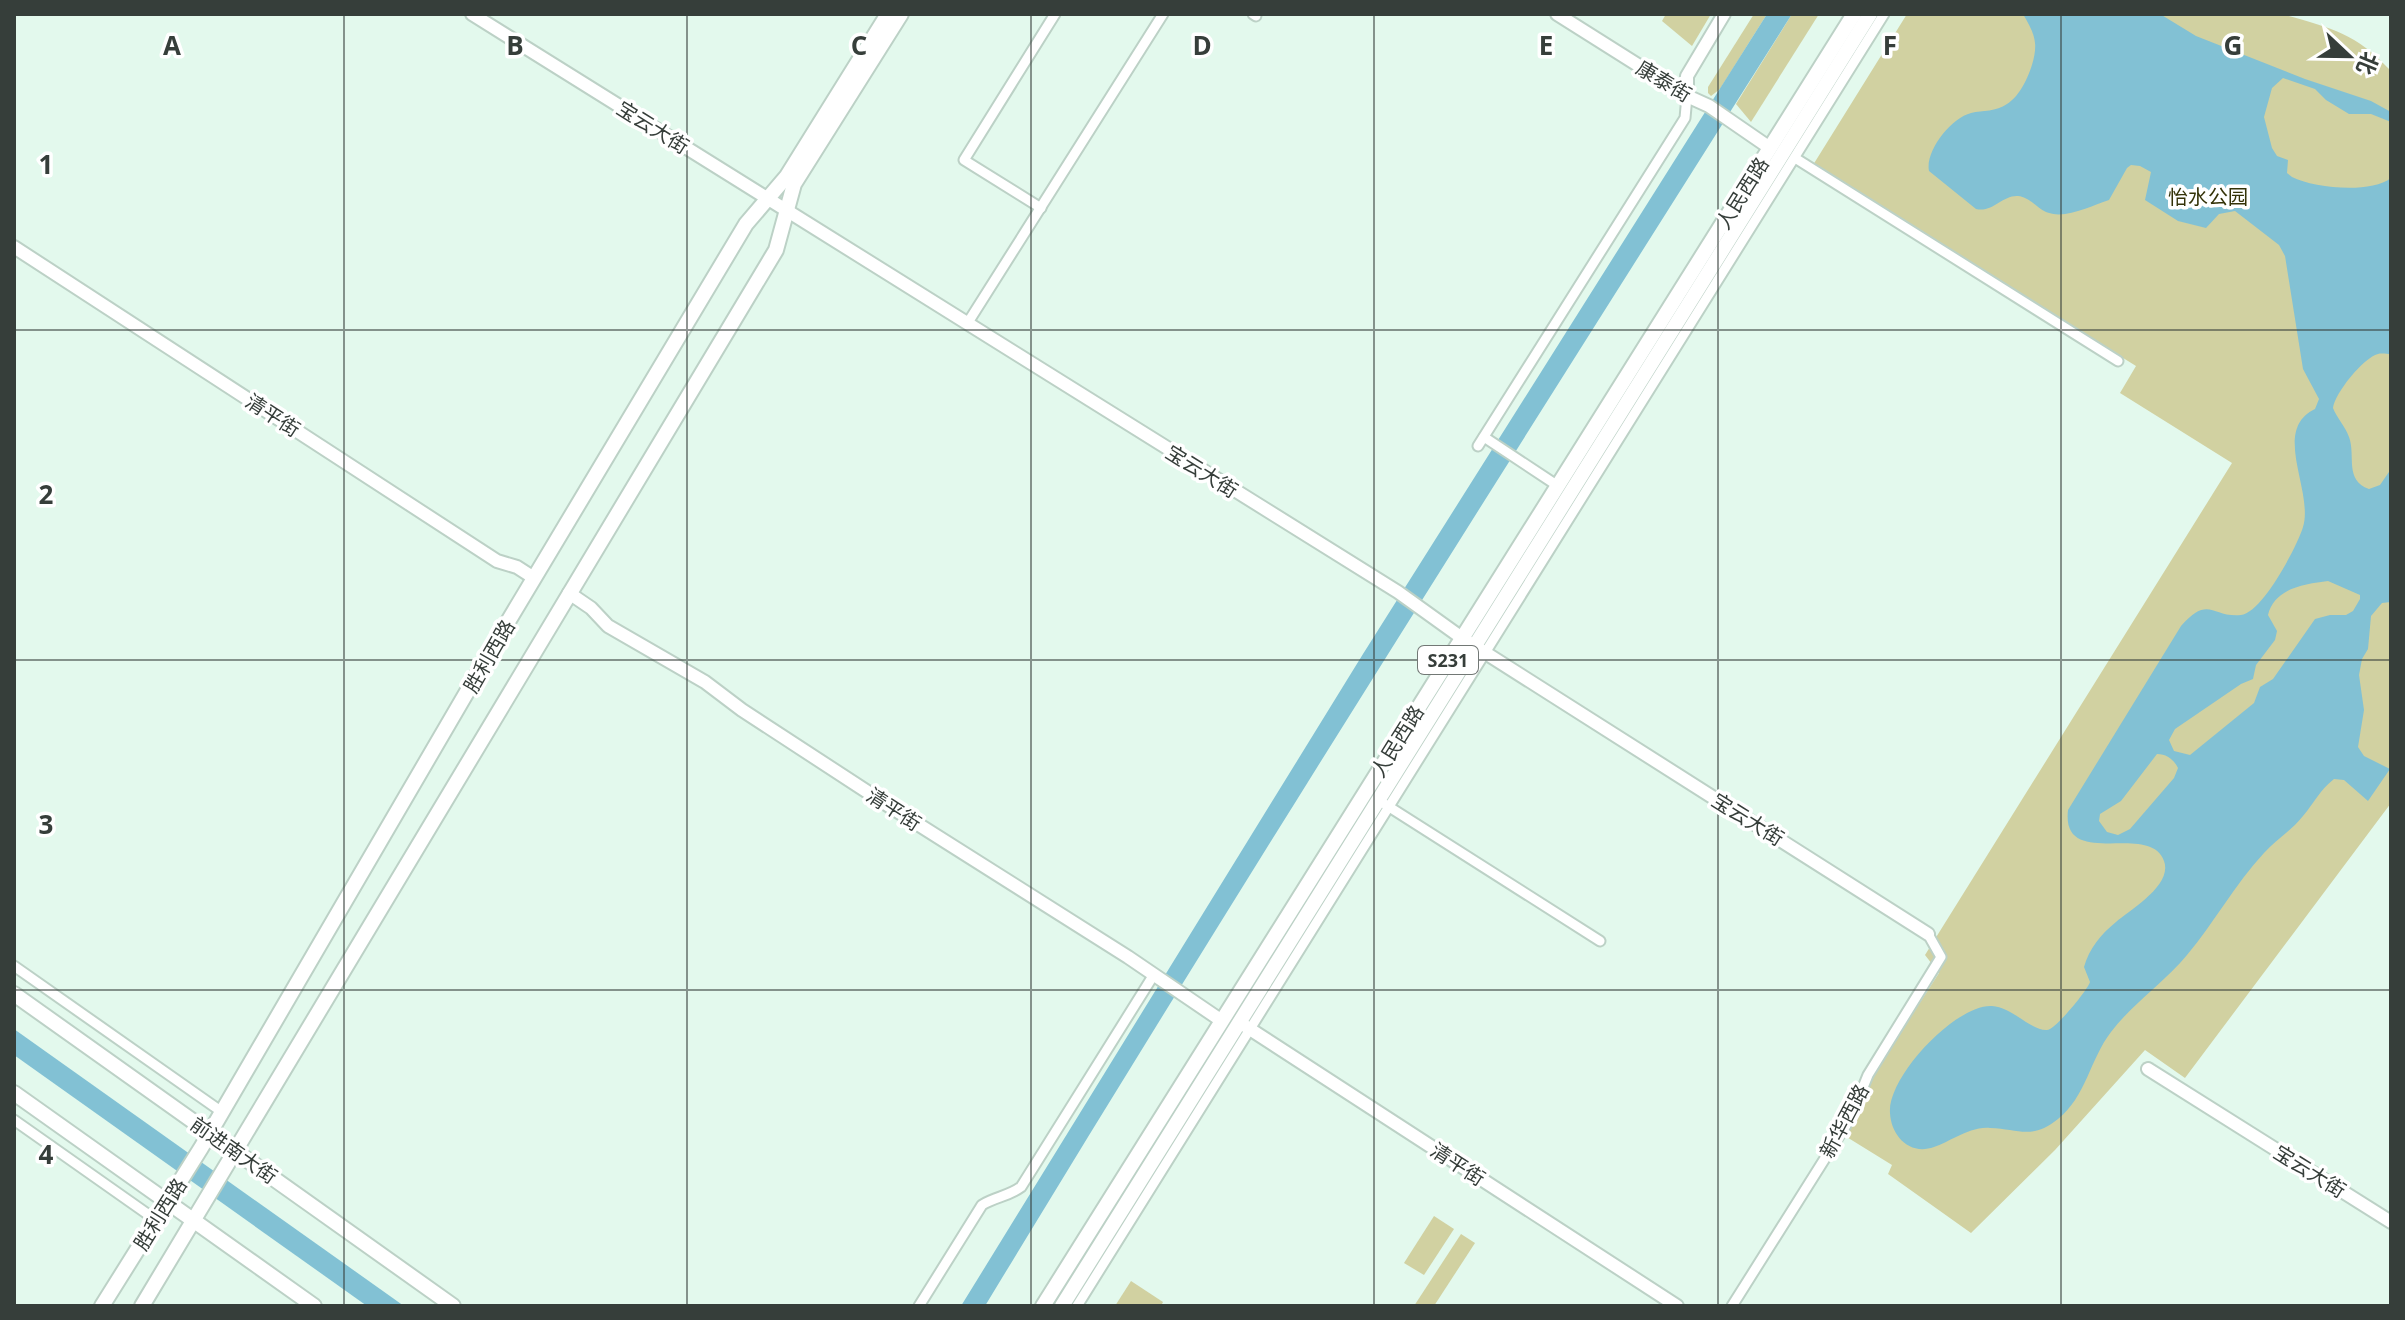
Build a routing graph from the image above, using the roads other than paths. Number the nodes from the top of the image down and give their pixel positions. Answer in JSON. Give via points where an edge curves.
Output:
{"nodes":[{"id":1,"x":472,"y":14,"type":"edge"},
{"id":2,"x":888,"y":14,"type":"edge"},
{"id":3,"x":901,"y":14,"type":"edge"},
{"id":4,"x":1055,"y":14,"type":"edge"},
{"id":5,"x":1163,"y":14,"type":"edge"},
{"id":6,"x":1557,"y":14,"type":"edge"},
{"id":7,"x":1724,"y":14,"type":"edge"},
{"id":8,"x":1854,"y":14,"type":"edge"},
{"id":9,"x":1870,"y":14,"type":"edge"},
{"id":10,"x":1884,"y":14,"type":"edge"},
{"id":11,"x":1687,"y":96,"type":"junction"},
{"id":12,"x":1770,"y":148,"type":"junction"},
{"id":13,"x":1795,"y":158,"type":"junction"},
{"id":14,"x":767,"y":199,"type":"junction"},
{"id":15,"x":1041,"y":208,"type":"junction"},
{"id":16,"x":787,"y":211,"type":"junction"},
{"id":17,"x":14,"y":247,"type":"edge"},
{"id":18,"x":967,"y":324,"type":"junction"},
{"id":19,"x":2118,"y":361,"type":"dead end"},
{"id":20,"x":1558,"y":486,"type":"junction"},
{"id":21,"x":534,"y":578,"type":"junction"},
{"id":22,"x":569,"y":593,"type":"junction"},
{"id":23,"x":1474,"y":645,"type":"junction"},
{"id":24,"x":1383,"y":803,"type":"junction"},
{"id":25,"x":1928,"y":934,"type":"joint"},
{"id":26,"x":1600,"y":941,"type":"dead end"},
{"id":27,"x":14,"y":966,"type":"edge"},
{"id":28,"x":1156,"y":978,"type":"junction"},
{"id":29,"x":14,"y":994,"type":"edge"},
{"id":30,"x":1222,"y":1021,"type":"junction"},
{"id":31,"x":1244,"y":1025,"type":"junction"},
{"id":32,"x":2148,"y":1069,"type":"dead end"},
{"id":33,"x":14,"y":1093,"type":"edge"},
{"id":34,"x":222,"y":1112,"type":"junction"},
{"id":35,"x":14,"y":1120,"type":"edge"},
{"id":36,"x":209,"y":1133,"type":"junction"},
{"id":37,"x":232,"y":1158,"type":"junction"},
{"id":38,"x":167,"y":1202,"type":"junction"},
{"id":39,"x":156,"y":1220,"type":"junction"},
{"id":40,"x":194,"y":1221,"type":"junction"},
{"id":41,"x":2391,"y":1222,"type":"edge"},
{"id":42,"x":102,"y":1306,"type":"edge"},
{"id":43,"x":142,"y":1306,"type":"edge"},
{"id":44,"x":314,"y":1306,"type":"edge"},
{"id":45,"x":453,"y":1306,"type":"edge"},
{"id":46,"x":919,"y":1306,"type":"edge"},
{"id":47,"x":1043,"y":1306,"type":"edge"},
{"id":48,"x":1062,"y":1306,"type":"edge"},
{"id":49,"x":1077,"y":1306,"type":"edge"},
{"id":50,"x":1677,"y":1306,"type":"edge"},
{"id":51,"x":1732,"y":1306,"type":"edge"}],
"edges":[{"from":1,"to":14,"type":"street","name":"宝云大街"},
{"from":2,"to":14,"type":"main road","name":"胜利西路","via":[[787,176]]},
{"from":3,"to":16,"type":"main road","name":"胜利西路","via":[[794,184]]},
{"from":4,"to":15,"type":"street","via":[[964,160]]},
{"from":5,"to":15,"type":"street"},
{"from":6,"to":11,"type":"street","name":"康泰街"},
{"from":7,"to":11,"type":"street","via":[[1687,76]]},
{"from":8,"to":12,"type":"main road","name":"人民西路","number":"S231"},
{"from":9,"to":23,"type":"main road","name":"人民西路","number":"S231"},
{"from":10,"to":13,"type":"street"},
{"from":11,"to":12,"type":"street","name":"康泰街"},
{"from":11,"to":20,"type":"street","via":[[1685,118],[1484,442]]},
{"from":12,"to":20,"type":"main road","name":"人民西路","number":"S231"},
{"from":13,"to":19,"type":"street"},
{"from":13,"to":23,"type":"street"},
{"from":14,"to":16,"type":"street","name":"宝云大街"},
{"from":14,"to":21,"type":"main road","name":"胜利西路","via":[[746,224]]},
{"from":15,"to":18,"type":"street"},
{"from":16,"to":18,"type":"street","name":"宝云大街"},
{"from":16,"to":22,"type":"main road","name":"胜利西路","via":[[776,250]]},
{"from":17,"to":21,"type":"street","name":"清平街","via":[[497,561]]},
{"from":18,"to":23,"type":"street","name":"宝云大街","via":[[1398,592]]},
{"from":20,"to":23,"type":"main road","name":"人民西路","number":"S231"},
{"from":21,"to":34,"type":"main road","name":"胜利西路"},
{"from":22,"to":28,"type":"street","name":"清平街","via":[[608,626],[705,682]]},
{"from":22,"to":37,"type":"main road","name":"胜利西路"},
{"from":23,"to":24,"type":"main road","name":"人民西路","number":"S231"},
{"from":23,"to":25,"type":"street","name":"宝云大街"},
{"from":23,"to":30,"type":"main road","name":"人民西路","number":"S231"},
{"from":24,"to":26,"type":"street"},
{"from":24,"to":31,"type":"main road","name":"人民西路","number":"S231"},
{"from":25,"to":51,"type":"street","name":"新华西路","via":[[1941,957],[1868,1075],[1851,1117]]},
{"from":27,"to":34,"type":"street"},
{"from":28,"to":30,"type":"street","name":"清平街"},
{"from":28,"to":46,"type":"street","via":[[1021,1187],[982,1205]]},
{"from":29,"to":36,"type":"main road","name":"前进南大街"},
{"from":30,"to":47,"type":"main road","name":"人民西路","number":"S231"},
{"from":31,"to":48,"type":"main road","name":"人民西路","number":"S231"},
{"from":31,"to":49,"type":"street"},
{"from":31,"to":50,"type":"street","name":"清平街"},
{"from":32,"to":41,"type":"street","name":"宝云大街"},
{"from":33,"to":38,"type":"main road"},
{"from":34,"to":36,"type":"main road","name":"胜利西路"},
{"from":35,"to":39,"type":"street"},
{"from":36,"to":37,"type":"main road","name":"前进南大街"},
{"from":36,"to":38,"type":"main road","name":"胜利西路"},
{"from":37,"to":40,"type":"main road","name":"胜利西路"},
{"from":37,"to":45,"type":"main road","name":"前进南大街"},
{"from":38,"to":39,"type":"main road","name":"胜利西路"},
{"from":38,"to":40,"type":"main road"},
{"from":39,"to":42,"type":"main road","name":"胜利西路"},
{"from":40,"to":43,"type":"main road","name":"胜利西路"},
{"from":40,"to":44,"type":"main road"}]}
